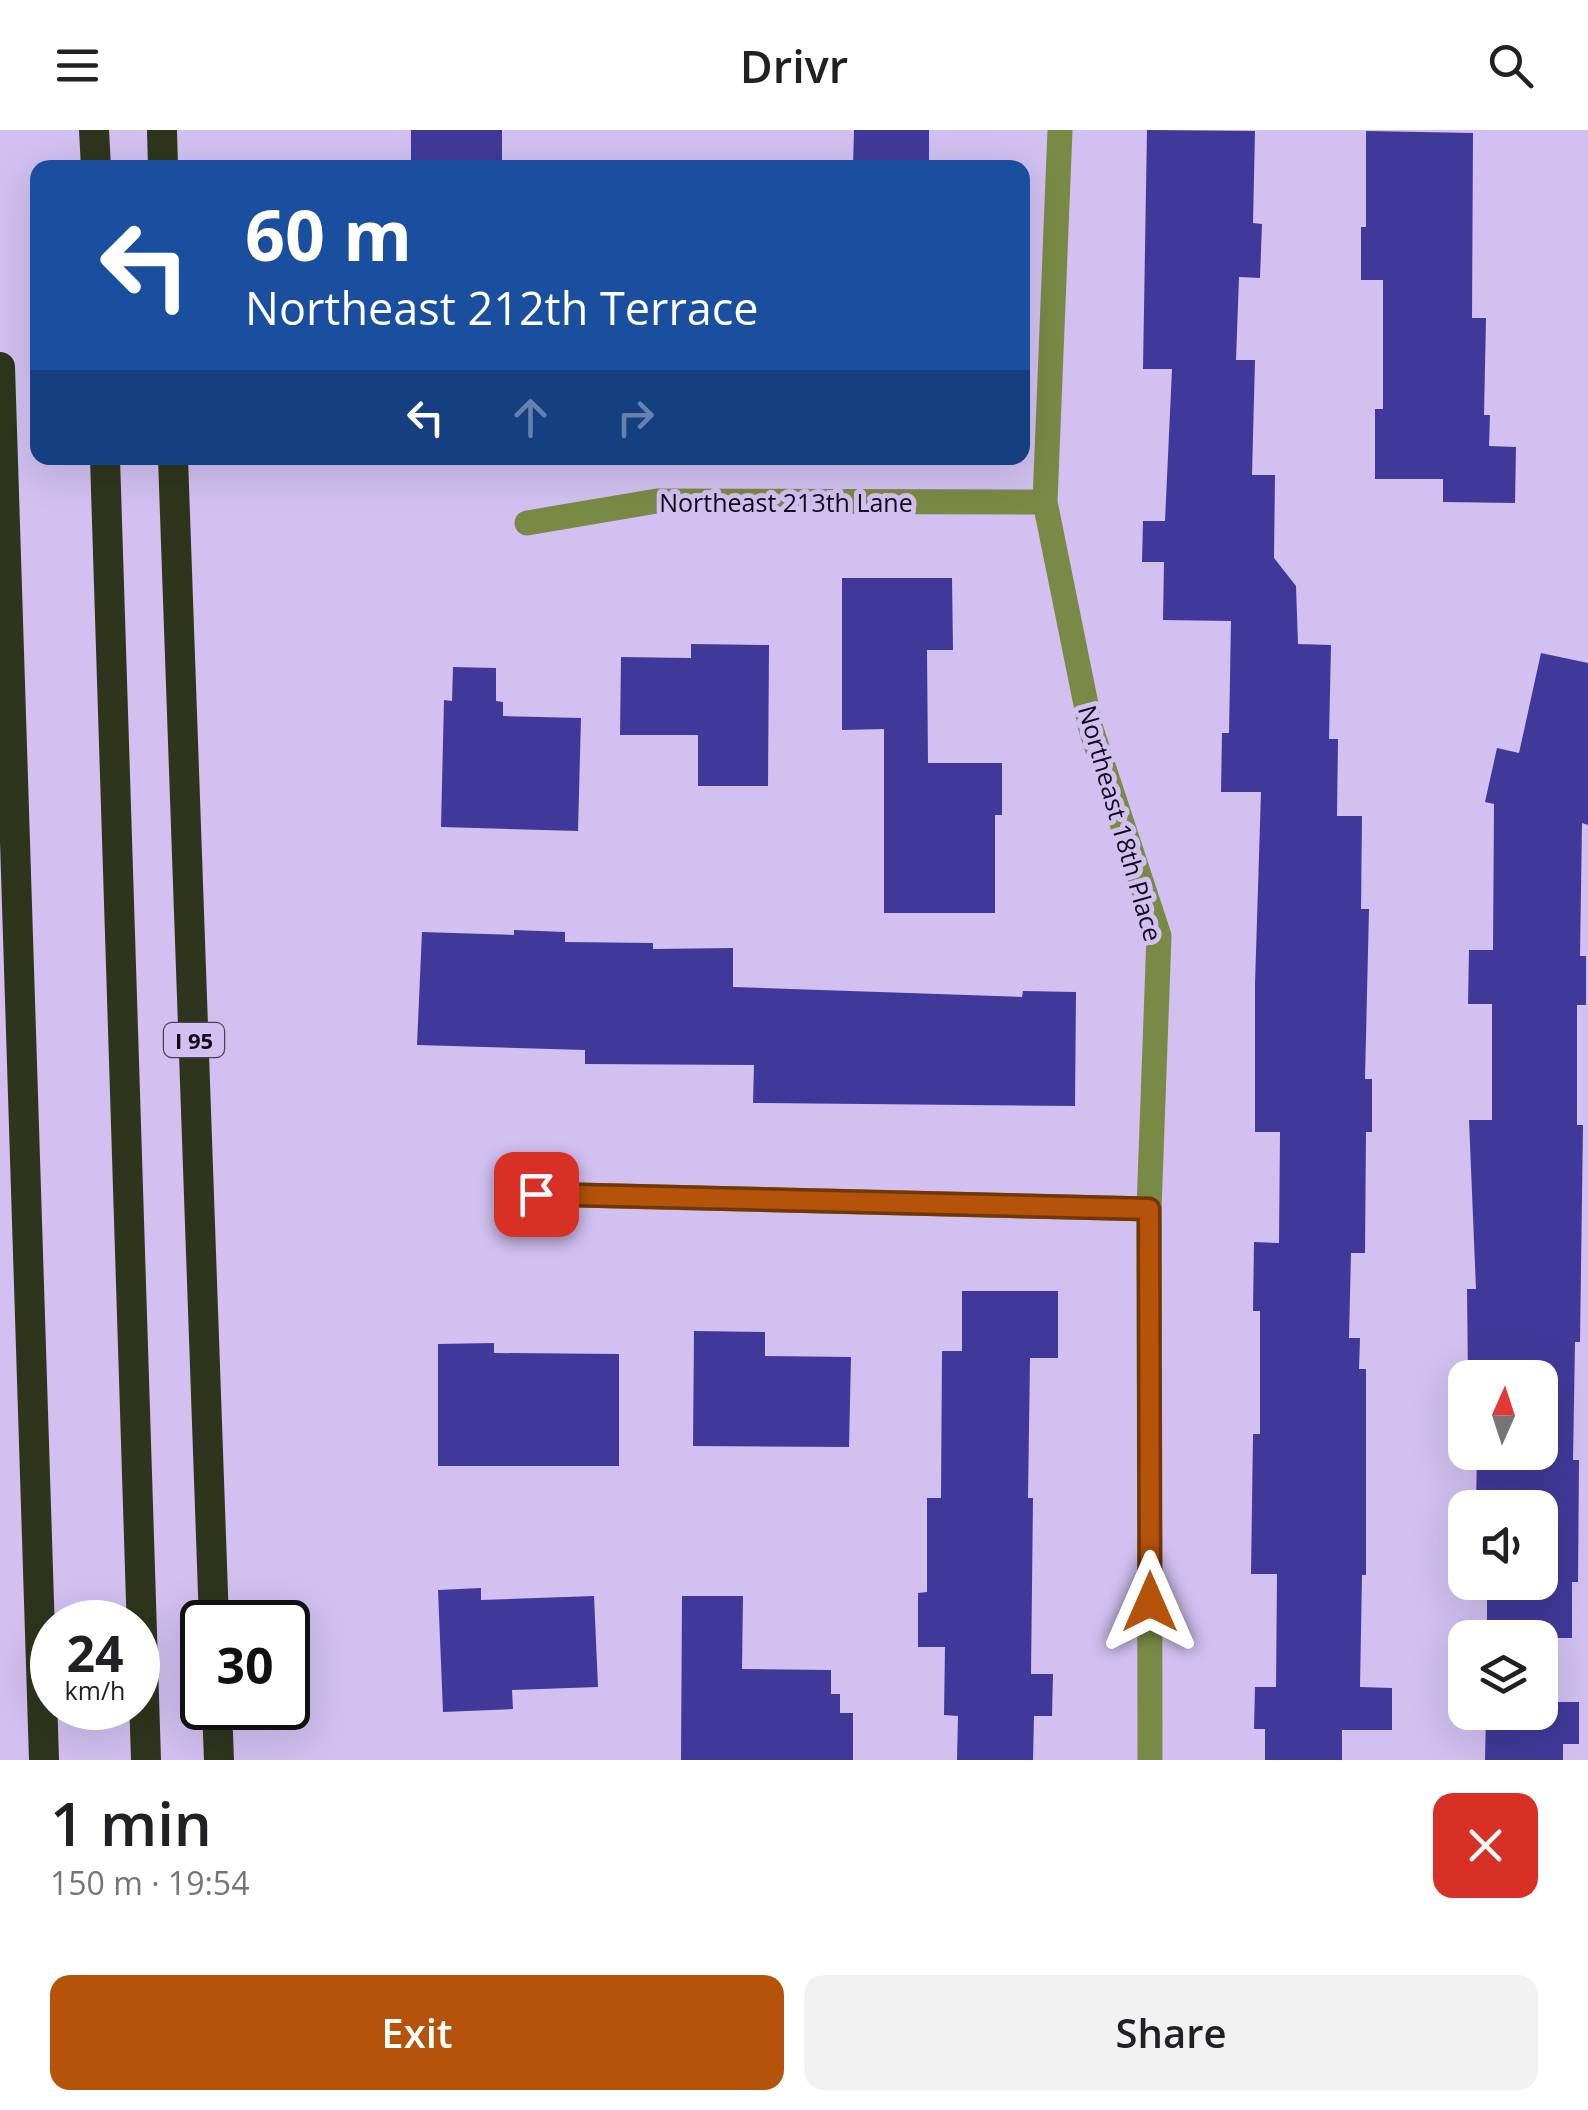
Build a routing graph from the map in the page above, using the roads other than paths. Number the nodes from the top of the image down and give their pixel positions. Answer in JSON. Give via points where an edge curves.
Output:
{"nodes":[{"id":1,"x":94,"y":130,"type":"edge"},
{"id":2,"x":162,"y":130,"type":"edge"},
{"id":3,"x":1060,"y":130,"type":"edge"},
{"id":4,"x":96,"y":160,"type":"edge"},
{"id":5,"x":163,"y":160,"type":"edge"},
{"id":6,"x":0,"y":367,"type":"edge"},
{"id":7,"x":105,"y":465,"type":"edge"},
{"id":8,"x":173,"y":465,"type":"edge"},
{"id":9,"x":1046,"y":502,"type":"junction"},
{"id":10,"x":528,"y":523,"type":"dead end"},
{"id":11,"x":536,"y":1194,"type":"dead end"},
{"id":12,"x":1149,"y":1209,"type":"junction"},
{"id":13,"x":213,"y":1600,"type":"edge"},
{"id":14,"x":217,"y":1730,"type":"edge"},
{"id":15,"x":44,"y":1760,"type":"edge"},
{"id":16,"x":146,"y":1760,"type":"edge"},
{"id":17,"x":218,"y":1760,"type":"edge"},
{"id":18,"x":1150,"y":1760,"type":"edge"}],
"edges":[{"from":1,"to":4,"type":"highway"},
{"from":2,"to":5,"type":"highway"},
{"from":3,"to":9,"type":"street","name":"Northeast 18th Place"},
{"from":6,"to":15,"type":"highway"},
{"from":7,"to":16,"type":"highway"},
{"from":8,"to":13,"type":"highway","number":"I 95"},
{"from":9,"to":10,"type":"street","name":"Northeast 213th Lane","via":[[657,501]]},
{"from":9,"to":12,"type":"street","name":"Northeast 18th Place","via":[[1091,729],[1160,936]]},
{"from":11,"to":12,"type":"street"},
{"from":12,"to":18,"type":"street","name":"Northeast 18th Place"},
{"from":14,"to":17,"type":"highway"}]}
